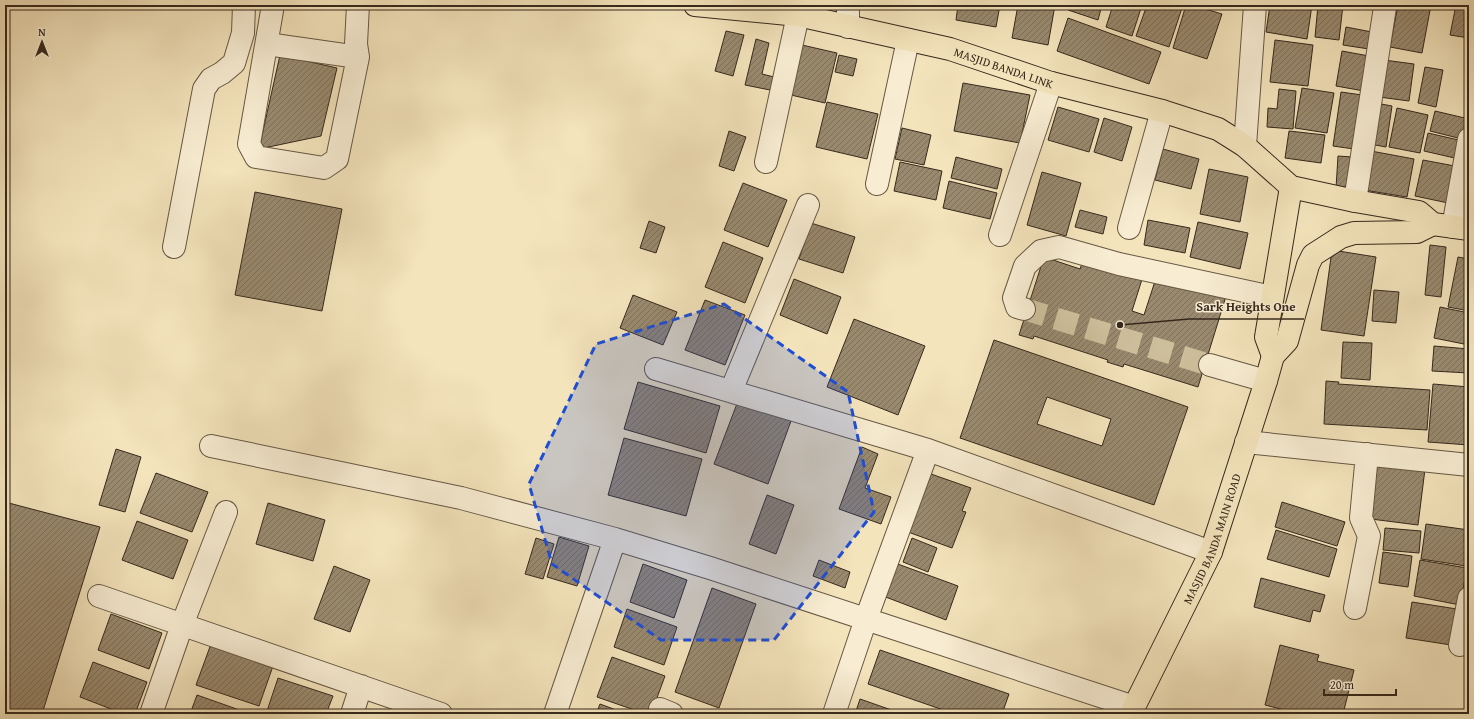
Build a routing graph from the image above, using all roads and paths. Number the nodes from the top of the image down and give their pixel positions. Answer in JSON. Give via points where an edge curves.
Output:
{"nodes":[{"id":1,"x":244,"y":5,"type":"edge"},
{"id":2,"x":273,"y":5,"type":"edge"},
{"id":3,"x":358,"y":5,"type":"edge"},
{"id":4,"x":695,"y":5,"type":"edge"},
{"id":5,"x":848,"y":5,"type":"edge"},
{"id":6,"x":1255,"y":5,"type":"edge"},
{"id":7,"x":1385,"y":7,"type":"dead end"},
{"id":8,"x":798,"y":15,"type":"junction"},
{"id":9,"x":848,"y":27,"type":"junction"},
{"id":10,"x":908,"y":40,"type":"junction"},
{"id":11,"x":267,"y":44,"type":"junction"},
{"id":12,"x":358,"y":57,"type":"junction"},
{"id":13,"x":1051,"y":83,"type":"junction"},
{"id":14,"x":1162,"y":111,"type":"junction"},
{"id":15,"x":1469,"y":139,"type":"edge"},
{"id":16,"x":1245,"y":146,"type":"junction"},
{"id":17,"x":766,"y":162,"type":"dead end"},
{"id":18,"x":877,"y":184,"type":"dead end"},
{"id":19,"x":1291,"y":187,"type":"junction"},
{"id":20,"x":1355,"y":201,"type":"junction"},
{"id":21,"x":808,"y":205,"type":"dead end"},
{"id":22,"x":1452,"y":226,"type":"edge"},
{"id":23,"x":1129,"y":228,"type":"dead end"},
{"id":24,"x":1000,"y":235,"type":"dead end"},
{"id":25,"x":174,"y":247,"type":"dead end"},
{"id":26,"x":1272,"y":297,"type":"junction"},
{"id":27,"x":1024,"y":309,"type":"tunnel mouth"},
{"id":28,"x":1268,"y":322,"type":"junction"},
{"id":29,"x":1291,"y":328,"type":"junction"},
{"id":30,"x":1273,"y":356,"type":"junction"},
{"id":31,"x":1210,"y":365,"type":"tunnel mouth"},
{"id":32,"x":656,"y":369,"type":"dead end"},
{"id":33,"x":1266,"y":380,"type":"junction"},
{"id":34,"x":731,"y":391,"type":"junction"},
{"id":35,"x":1246,"y":442,"type":"junction"},
{"id":36,"x":211,"y":446,"type":"dead end"},
{"id":37,"x":928,"y":450,"type":"junction"},
{"id":38,"x":1367,"y":454,"type":"junction"},
{"id":39,"x":1469,"y":465,"type":"edge"},
{"id":40,"x":226,"y":512,"type":"dead end"},
{"id":41,"x":615,"y":539,"type":"junction"},
{"id":42,"x":1211,"y":552,"type":"junction"},
{"id":43,"x":99,"y":596,"type":"dead end"},
{"id":44,"x":1469,"y":598,"type":"edge"},
{"id":45,"x":1355,"y":608,"type":"dead end"},
{"id":46,"x":866,"y":619,"type":"junction"},
{"id":47,"x":182,"y":625,"type":"junction"},
{"id":48,"x":1460,"y":645,"type":"dead end"},
{"id":49,"x":361,"y":686,"type":"junction"},
{"id":50,"x":1133,"y":711,"type":"edge"},
{"id":51,"x":151,"y":714,"type":"edge"},
{"id":52,"x":352,"y":714,"type":"edge"},
{"id":53,"x":441,"y":714,"type":"edge"},
{"id":54,"x":555,"y":714,"type":"edge"},
{"id":55,"x":834,"y":714,"type":"edge"}],
"edges":[{"from":1,"to":25,"type":"street","via":[[243,33],[234,63],[211,79],[204,89]]},
{"from":2,"to":11,"type":"street"},
{"from":3,"to":12,"type":"street"},
{"from":4,"to":8,"type":"main road","name":"MASJID BANDA LINK"},
{"from":5,"to":9,"type":"street"},
{"from":6,"to":16,"type":"street"},
{"from":7,"to":20,"type":"street"},
{"from":8,"to":9,"type":"main road","name":"MASJID BANDA LINK"},
{"from":8,"to":17,"type":"street"},
{"from":9,"to":10,"type":"main road","name":"MASJID BANDA LINK"},
{"from":10,"to":13,"type":"main road","name":"MASJID BANDA LINK","via":[[950,49]]},
{"from":10,"to":18,"type":"street"},
{"from":11,"to":12,"type":"street"},
{"from":11,"to":12,"type":"street","via":[[248,144],[256,157],[324,168],[337,159]]},
{"from":13,"to":14,"type":"main road","name":"MASJID BANDA LINK"},
{"from":13,"to":24,"type":"street"},
{"from":14,"to":16,"type":"main road","name":"MASJID BANDA LINK","via":[[1218,129]]},
{"from":14,"to":23,"type":"street"},
{"from":15,"to":22,"type":"street"},
{"from":16,"to":19,"type":"main road","name":"MASJID BANDA LINK"},
{"from":19,"to":20,"type":"main road"},
{"from":19,"to":26,"type":"main road"},
{"from":20,"to":22,"type":"main road","via":[[1419,212]]},
{"from":21,"to":34,"type":"street"},
{"from":22,"to":29,"type":"main road","name":"MASJID BANDA MAIN ROAD","via":[[1417,232],[1354,233],[1341,236],[1313,255]]},
{"from":26,"to":27,"type":"street","via":[[1119,264],[1059,247],[1041,251],[1025,266],[1014,298],[1017,307]]},
{"from":26,"to":28,"type":"main road"},
{"from":28,"to":29,"type":"main road"},
{"from":28,"to":30,"type":"main road","via":[[1266,337]]},
{"from":29,"to":30,"type":"main road","name":"MASJID BANDA MAIN ROAD","via":[[1287,341]]},
{"from":30,"to":33,"type":"main road","name":"MASJID BANDA MAIN ROAD"},
{"from":31,"to":33,"type":"street"},
{"from":32,"to":34,"type":"street"},
{"from":33,"to":35,"type":"main road","name":"MASJID BANDA MAIN ROAD"},
{"from":34,"to":37,"type":"street"},
{"from":35,"to":38,"type":"street"},
{"from":35,"to":42,"type":"main road","name":"MASJID BANDA MAIN ROAD"},
{"from":36,"to":41,"type":"street","via":[[461,498]]},
{"from":37,"to":42,"type":"street"},
{"from":37,"to":46,"type":"street"},
{"from":38,"to":39,"type":"street"},
{"from":38,"to":45,"type":"street","via":[[1361,518],[1369,536]]},
{"from":40,"to":47,"type":"street"},
{"from":41,"to":46,"type":"street"},
{"from":41,"to":54,"type":"street"},
{"from":42,"to":50,"type":"main road","name":"MASJID BANDA MAIN ROAD"},
{"from":43,"to":47,"type":"street"},
{"from":44,"to":48,"type":"street"},
{"from":46,"to":50,"type":"street"},
{"from":46,"to":55,"type":"street"},
{"from":47,"to":49,"type":"street"},
{"from":47,"to":51,"type":"street"},
{"from":49,"to":52,"type":"street"},
{"from":49,"to":53,"type":"street"}]}
